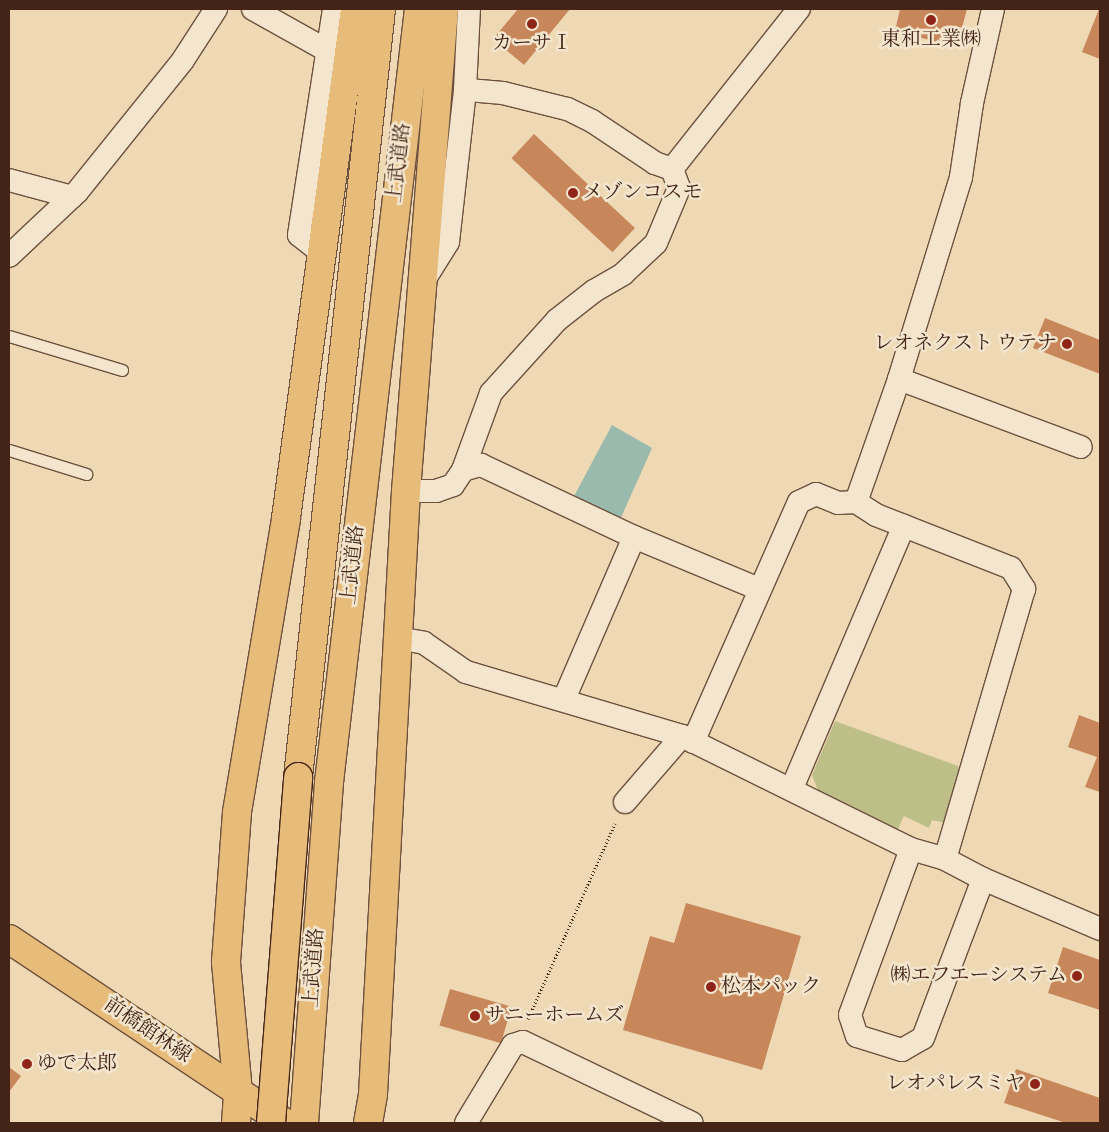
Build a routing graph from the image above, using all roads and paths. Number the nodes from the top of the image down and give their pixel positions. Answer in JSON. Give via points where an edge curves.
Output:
{"nodes":[{"id":1,"x":216,"y":9,"type":"edge"},
{"id":2,"x":253,"y":9,"type":"edge"},
{"id":3,"x":334,"y":9,"type":"edge"},
{"id":4,"x":355,"y":9,"type":"edge"},
{"id":5,"x":381,"y":9,"type":"edge"},
{"id":6,"x":418,"y":9,"type":"edge"},
{"id":7,"x":444,"y":9,"type":"edge"},
{"id":8,"x":469,"y":9,"type":"edge"},
{"id":9,"x":799,"y":9,"type":"edge"},
{"id":10,"x":993,"y":9,"type":"edge"},
{"id":11,"x":328,"y":51,"type":"junction"},
{"id":12,"x":465,"y":90,"type":"junction"},
{"id":13,"x":672,"y":169,"type":"junction"},
{"id":14,"x":9,"y":180,"type":"edge"},
{"id":15,"x":72,"y":196,"type":"junction"},
{"id":16,"x":322,"y":252,"type":"junction"},
{"id":17,"x":9,"y":256,"type":"edge"},
{"id":18,"x":423,"y":282,"type":"junction"},
{"id":19,"x":9,"y":336,"type":"edge"},
{"id":20,"x":122,"y":370,"type":"dead end"},
{"id":21,"x":899,"y":379,"type":"junction"},
{"id":22,"x":1081,"y":447,"type":"dead end"},
{"id":23,"x":9,"y":450,"type":"edge"},
{"id":24,"x":463,"y":470,"type":"junction"},
{"id":25,"x":86,"y":474,"type":"dead end"},
{"id":26,"x":406,"y":492,"type":"junction"},
{"id":27,"x":856,"y":502,"type":"junction"},
{"id":28,"x":904,"y":526,"type":"junction"},
{"id":29,"x":634,"y":537,"type":"junction"},
{"id":30,"x":759,"y":590,"type":"junction"},
{"id":31,"x":398,"y":638,"type":"junction"},
{"id":32,"x":564,"y":700,"type":"junction"},
{"id":33,"x":687,"y":739,"type":"junction"},
{"id":34,"x":792,"y":788,"type":"junction"},
{"id":35,"x":625,"y":802,"type":"joint"},
{"id":36,"x":911,"y":849,"type":"junction"},
{"id":37,"x":945,"y":859,"type":"junction"},
{"id":38,"x":983,"y":879,"type":"junction"},
{"id":39,"x":1100,"y":929,"type":"edge"},
{"id":40,"x":9,"y":939,"type":"edge"},
{"id":41,"x":517,"y":1043,"type":"junction"},
{"id":42,"x":238,"y":1092,"type":"junction"},
{"id":43,"x":236,"y":1123,"type":"edge"},
{"id":44,"x":271,"y":1123,"type":"edge"},
{"id":45,"x":285,"y":1123,"type":"edge"},
{"id":46,"x":304,"y":1123,"type":"edge"},
{"id":47,"x":368,"y":1123,"type":"edge"},
{"id":48,"x":466,"y":1123,"type":"edge"},
{"id":49,"x":692,"y":1123,"type":"edge"}],
"edges":[{"from":1,"to":15,"type":"street","via":[[183,60]]},
{"from":2,"to":11,"type":"street"},
{"from":3,"to":11,"type":"street"},
{"from":4,"to":16,"type":"main road"},
{"from":5,"to":44,"type":"main road","name":"上武道路","bridge":true,"via":[[298,777]]},
{"from":6,"to":46,"type":"main road","name":"上武道路","via":[[329,782]]},
{"from":7,"to":18,"type":"main road"},
{"from":8,"to":12,"type":"street"},
{"from":9,"to":13,"type":"street"},
{"from":10,"to":21,"type":"street","via":[[972,103],[961,177]]},
{"from":11,"to":16,"type":"street","via":[[299,235]]},
{"from":12,"to":13,"type":"street","via":[[503,93],[566,109],[592,121],[655,163]]},
{"from":12,"to":18,"type":"street","via":[[448,242]]},
{"from":13,"to":24,"type":"street","via":[[679,188],[656,243],[623,274],[557,320],[492,393]]},
{"from":14,"to":15,"type":"street"},
{"from":15,"to":17,"type":"street"},
{"from":16,"to":42,"type":"main road","via":[[286,518],[237,812],[226,962]]},
{"from":18,"to":26,"type":"main road"},
{"from":19,"to":20,"type":"lane"},
{"from":21,"to":22,"type":"street"},
{"from":21,"to":27,"type":"street"},
{"from":23,"to":25,"type":"lane"},
{"from":24,"to":26,"type":"street","via":[[453,485],[436,491]]},
{"from":24,"to":29,"type":"street","via":[[481,465]]},
{"from":26,"to":31,"type":"main road"},
{"from":27,"to":28,"type":"street"},
{"from":27,"to":30,"type":"street","via":[[838,503],[816,494],[799,502]]},
{"from":28,"to":34,"type":"street"},
{"from":28,"to":37,"type":"street","via":[[1011,568],[1024,589]]},
{"from":29,"to":30,"type":"street"},
{"from":29,"to":32,"type":"street"},
{"from":30,"to":33,"type":"street"},
{"from":31,"to":32,"type":"street","via":[[424,644],[466,672]]},
{"from":31,"to":47,"type":"main road","via":[[373,1094]]},
{"from":32,"to":33,"type":"street"},
{"from":33,"to":34,"type":"street"},
{"from":33,"to":35,"type":"street"},
{"from":34,"to":36,"type":"street"},
{"from":35,"to":41,"type":"path"},
{"from":36,"to":37,"type":"street"},
{"from":36,"to":38,"type":"street","via":[[850,1015],[857,1036],[902,1050],[923,1038]]},
{"from":37,"to":38,"type":"street"},
{"from":38,"to":39,"type":"street"},
{"from":40,"to":42,"type":"main road","name":"前橋館林線"},
{"from":41,"to":48,"type":"street"},
{"from":41,"to":49,"type":"street","via":[[523,1042]]},
{"from":42,"to":43,"type":"main road"},
{"from":42,"to":45,"type":"main road","name":"前橋館林線"}]}
